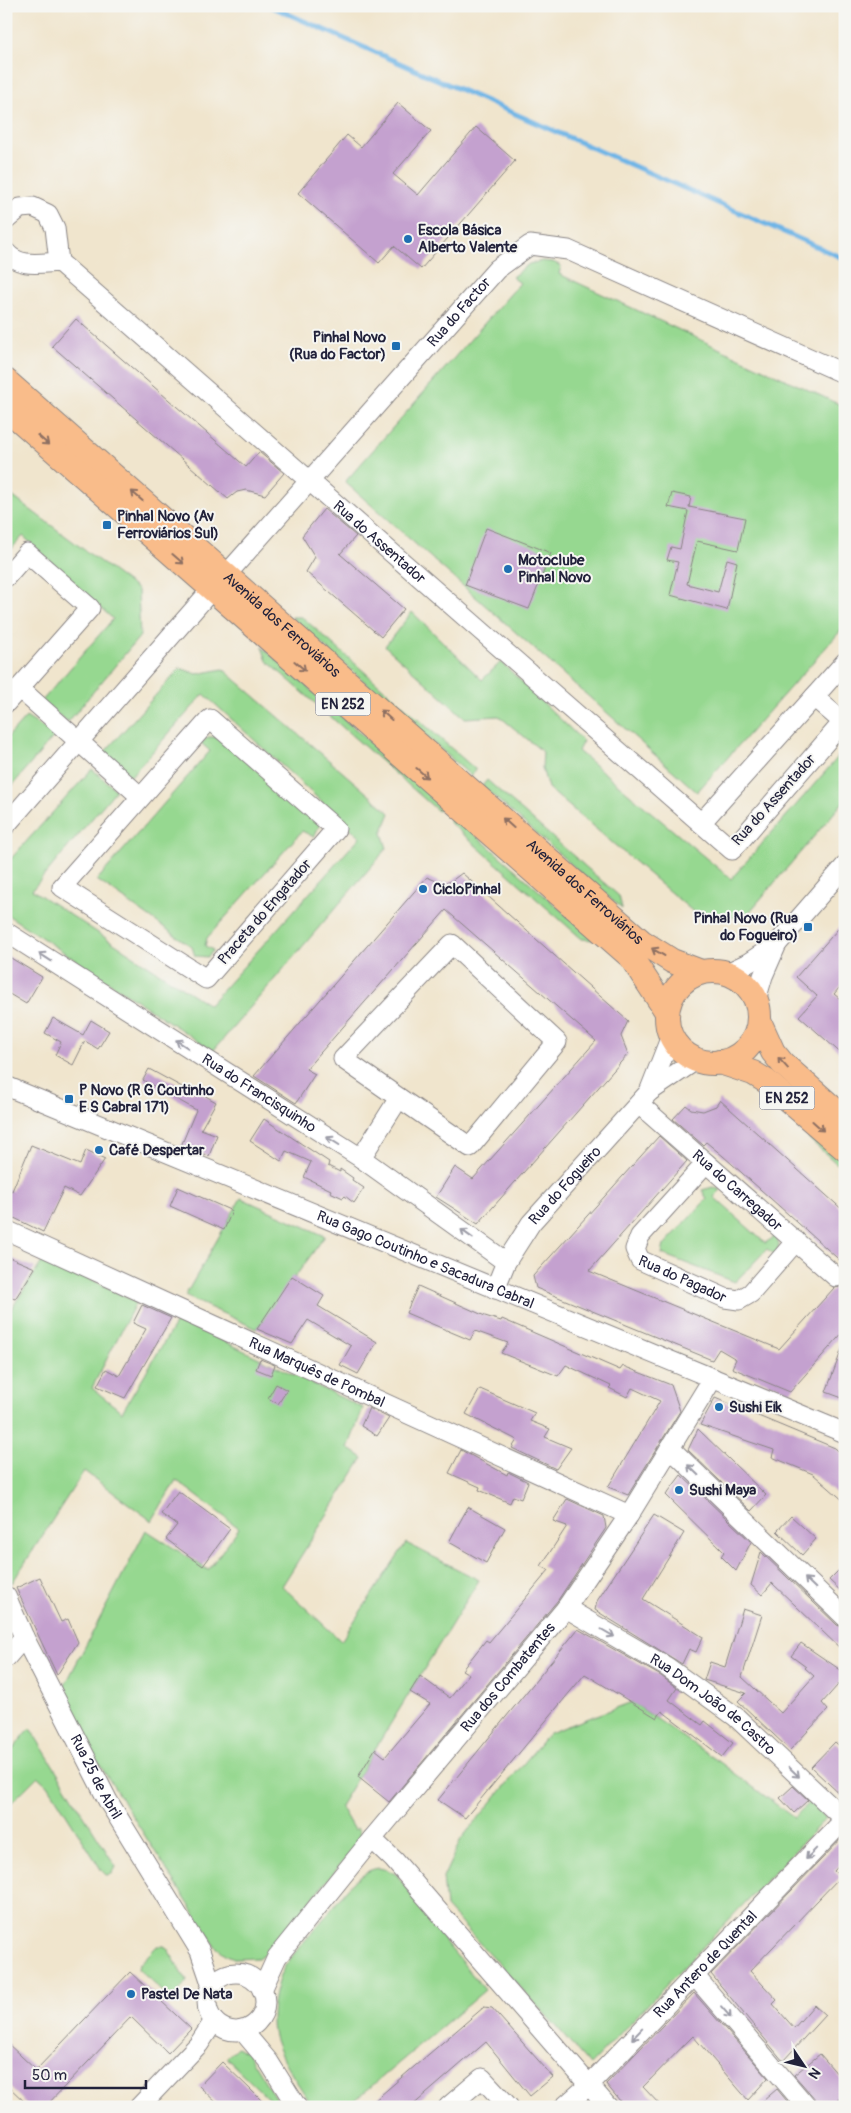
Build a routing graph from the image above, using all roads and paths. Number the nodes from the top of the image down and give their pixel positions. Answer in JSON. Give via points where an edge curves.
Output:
{"nodes":[{"id":1,"x":6,"y":220,"type":"edge"},
{"id":2,"x":6,"y":252,"type":"edge"},
{"id":3,"x":59,"y":262,"type":"junction"},
{"id":4,"x":845,"y":374,"type":"edge"},
{"id":5,"x":6,"y":381,"type":"edge"},
{"id":6,"x":6,"y":408,"type":"edge"},
{"id":7,"x":310,"y":480,"type":"junction"},
{"id":8,"x":6,"y":577,"type":"edge"},
{"id":9,"x":220,"y":582,"type":"junction"},
{"id":10,"x":845,"y":662,"type":"edge"},
{"id":11,"x":19,"y":688,"type":"junction"},
{"id":12,"x":814,"y":697,"type":"junction"},
{"id":13,"x":6,"y":703,"type":"edge"},
{"id":14,"x":844,"y":721,"type":"edge"},
{"id":15,"x":78,"y":742,"type":"junction"},
{"id":16,"x":141,"y":797,"type":"junction"},
{"id":17,"x":701,"y":823,"type":"junction"},
{"id":18,"x":6,"y":825,"type":"edge"},
{"id":19,"x":845,"y":866,"type":"edge"},
{"id":20,"x":6,"y":932,"type":"edge"},
{"id":21,"x":777,"y":944,"type":"junction"},
{"id":22,"x":702,"y":972,"type":"junction"},
{"id":23,"x":727,"y":973,"type":"junction"},
{"id":24,"x":758,"y":1010,"type":"junction"},
{"id":25,"x":667,"y":1012,"type":"junction"},
{"id":26,"x":671,"y":1036,"type":"junction"},
{"id":27,"x":696,"y":1060,"type":"junction"},
{"id":28,"x":720,"y":1062,"type":"junction"},
{"id":29,"x":6,"y":1086,"type":"edge"},
{"id":30,"x":399,"y":1098,"type":"junction"},
{"id":31,"x":644,"y":1098,"type":"junction"},
{"id":32,"x":845,"y":1119,"type":"edge"},
{"id":33,"x":845,"y":1150,"type":"edge"},
{"id":34,"x":361,"y":1158,"type":"junction"},
{"id":35,"x":706,"y":1162,"type":"junction"},
{"id":36,"x":6,"y":1230,"type":"edge"},
{"id":37,"x":796,"y":1241,"type":"junction"},
{"id":38,"x":506,"y":1262,"type":"junction"},
{"id":39,"x":836,"y":1277,"type":"dead end"},
{"id":40,"x":495,"y":1288,"type":"junction"},
{"id":41,"x":713,"y":1378,"type":"junction"},
{"id":42,"x":845,"y":1433,"type":"edge"},
{"id":43,"x":670,"y":1448,"type":"junction"},
{"id":44,"x":629,"y":1515,"type":"junction"},
{"id":45,"x":6,"y":1596,"type":"edge"},
{"id":46,"x":566,"y":1608,"type":"junction"},
{"id":47,"x":845,"y":1616,"type":"edge"},
{"id":48,"x":24,"y":1637,"type":"junction"},
{"id":49,"x":6,"y":1658,"type":"edge"},
{"id":50,"x":844,"y":1820,"type":"edge"},
{"id":51,"x":372,"y":1840,"type":"junction"},
{"id":52,"x":200,"y":1951,"type":"junction"},
{"id":53,"x":277,"y":1957,"type":"junction"},
{"id":54,"x":238,"y":1974,"type":"junction"},
{"id":55,"x":694,"y":1975,"type":"junction"},
{"id":56,"x":212,"y":1986,"type":"junction"},
{"id":57,"x":262,"y":1990,"type":"junction"},
{"id":58,"x":259,"y":2019,"type":"junction"},
{"id":59,"x":214,"y":2021,"type":"junction"},
{"id":60,"x":242,"y":2030,"type":"junction"},
{"id":61,"x":269,"y":2062,"type":"junction"},
{"id":62,"x":589,"y":2084,"type":"junction"},
{"id":63,"x":139,"y":2107,"type":"edge"},
{"id":64,"x":298,"y":2107,"type":"edge"},
{"id":65,"x":448,"y":2107,"type":"edge"},
{"id":66,"x":509,"y":2107,"type":"edge"},
{"id":67,"x":564,"y":2107,"type":"edge"},
{"id":68,"x":608,"y":2107,"type":"edge"},
{"id":69,"x":807,"y":2107,"type":"edge"}],
"edges":[{"from":1,"to":3,"type":"street","via":[[20,208],[33,207],[48,214],[55,228]]},
{"from":2,"to":3,"type":"street","via":[[12,259],[24,263]]},
{"from":3,"to":7,"type":"street","name":"Rua do Assentador"},
{"from":4,"to":7,"type":"street","name":"Rua do Factor","via":[[568,250],[530,245],[497,269]]},
{"from":9,"to":5,"type":"main road","name":"Avenida dos Ferroviários","number":"EN 252","one_way":true},
{"from":6,"to":9,"type":"main road","name":"Avenida dos Ferroviários","number":"EN 252","one_way":true},
{"from":7,"to":9,"type":"street","name":"Rua do Factor"},
{"from":7,"to":17,"type":"street","name":"Rua do Assentador"},
{"from":8,"to":11,"type":"street","via":[[27,553],[90,608]]},
{"from":9,"to":15,"type":"street","name":"Rua do Factor"},
{"from":22,"to":9,"type":"main road","name":"Avenida dos Ferroviários","number":"EN 252","one_way":true,"via":[[672,960],[642,942]]},
{"from":9,"to":25,"type":"main road","name":"Avenida dos Ferroviários","number":"EN 252","one_way":true,"via":[[631,957]]},
{"from":10,"to":12,"type":"street"},
{"from":11,"to":13,"type":"street"},
{"from":11,"to":15,"type":"street"},
{"from":12,"to":14,"type":"street","name":"Rua do Assentador"},
{"from":12,"to":17,"type":"street"},
{"from":14,"to":17,"type":"street","name":"Rua do Assentador","via":[[732,850]]},
{"from":15,"to":16,"type":"street"},
{"from":15,"to":18,"type":"street","name":"Rua do Factor"},
{"from":16,"to":16,"type":"street","name":"Praceta do Engatador","via":[[210,719],[336,829],[206,979],[62,887]]},
{"from":19,"to":21,"type":"street"},
{"from":34,"to":20,"type":"street","name":"Rua do Francisquinho","one_way":true},
{"from":21,"to":23,"type":"street"},
{"from":21,"to":24,"type":"street","via":[[763,976]]},
{"from":22,"to":23,"type":"main road","name":"Avenida dos Ferroviários","number":"EN 252"},
{"from":22,"to":25,"type":"main road","via":[[678,987]]},
{"from":23,"to":24,"type":"main road","number":"EN 252","via":[[744,983]]},
{"from":24,"to":28,"type":"main road","number":"EN 252","via":[[756,1035],[747,1048],[735,1058]]},
{"from":32,"to":24,"type":"main road","number":"EN 252","one_way":true,"via":[[773,1052]]},
{"from":25,"to":26,"type":"main road","name":"Avenida dos Ferroviários","number":"EN 252"},
{"from":26,"to":27,"type":"main road","via":[[677,1046]]},
{"from":26,"to":31,"type":"street","name":"Rua do Fogueiro"},
{"from":27,"to":28,"type":"main road","number":"EN 252"},
{"from":27,"to":31,"type":"street","name":"Rua do Fogueiro"},
{"from":28,"to":33,"type":"main road","number":"EN 252","one_way":true,"via":[[766,1081]]},
{"from":29,"to":40,"type":"street","name":"Rua Gago Coutinho e Sacadura Cabral"},
{"from":30,"to":30,"type":"street","via":[[343,1058],[452,944],[558,1042],[470,1147]]},
{"from":30,"to":34,"type":"street"},
{"from":31,"to":35,"type":"street","name":"Rua do Carregador"},
{"from":31,"to":38,"type":"street","name":"Rua do Fogueiro","via":[[532,1223]]},
{"from":38,"to":34,"type":"street","name":"Rua do Francisquinho","one_way":true},
{"from":35,"to":37,"type":"street","name":"Rua do Carregador"},
{"from":35,"to":37,"type":"street","name":"Rua do Pagador","via":[[640,1236],[635,1249],[640,1260],[724,1298],[739,1300],[751,1293]]},
{"from":36,"to":44,"type":"street","name":"Rua Marquês de Pombal"},
{"from":37,"to":39,"type":"street","name":"Rua do Carregador"},
{"from":38,"to":40,"type":"street","name":"Rua do Fogueiro"},
{"from":40,"to":41,"type":"street","name":"Rua Gago Coutinho e Sacadura Cabral"},
{"from":41,"to":42,"type":"street","name":"Rua Gago Coutinho e Sacadura Cabral"},
{"from":41,"to":43,"type":"street","name":"Rua dos Combatentes"},
{"from":43,"to":44,"type":"street","name":"Rua dos Combatentes"},
{"from":47,"to":43,"type":"street","one_way":true},
{"from":44,"to":46,"type":"street","name":"Rua dos Combatentes"},
{"from":45,"to":48,"type":"street","name":"Rua 25 de Abril"},
{"from":46,"to":50,"type":"street","name":"Rua Dom João de Castro","one_way":true,"via":[[667,1667],[736,1717]]},
{"from":46,"to":51,"type":"street","name":"Rua dos Combatentes"},
{"from":48,"to":49,"type":"street"},
{"from":48,"to":52,"type":"street","name":"Rua 25 de Abril","via":[[108,1801]]},
{"from":50,"to":55,"type":"street","name":"Rua Antero de Quental","one_way":true},
{"from":51,"to":53,"type":"street","name":"Rua dos Combatentes"},
{"from":51,"to":62,"type":"street","via":[[394,1860]]},
{"from":52,"to":54,"type":"street","name":"Rua 25 de Abril"},
{"from":52,"to":56,"type":"street","name":"Rua 25 de Abril"},
{"from":53,"to":54,"type":"street","name":"Rua dos Combatentes"},
{"from":53,"to":57,"type":"street","name":"Rua dos Combatentes"},
{"from":54,"to":56,"type":"street","via":[[217,1980]]},
{"from":54,"to":57,"type":"street","via":[[258,1984]]},
{"from":55,"to":62,"type":"street","name":"Rua Antero de Quental","one_way":true},
{"from":55,"to":69,"type":"street","one_way":true},
{"from":56,"to":59,"type":"street","via":[[207,2004]]},
{"from":57,"to":58,"type":"street","via":[[264,2005]]},
{"from":58,"to":60,"type":"street"},
{"from":58,"to":61,"type":"street","via":[[261,2040]]},
{"from":59,"to":60,"type":"street","via":[[227,2029]]},
{"from":59,"to":63,"type":"street","via":[[199,2044]]},
{"from":60,"to":61,"type":"street"},
{"from":61,"to":64,"type":"street"},
{"from":62,"to":67,"type":"street","name":"Rua Antero de Quental"},
{"from":62,"to":68,"type":"street"},
{"from":65,"to":66,"type":"street","via":[[482,2078]]}]}
